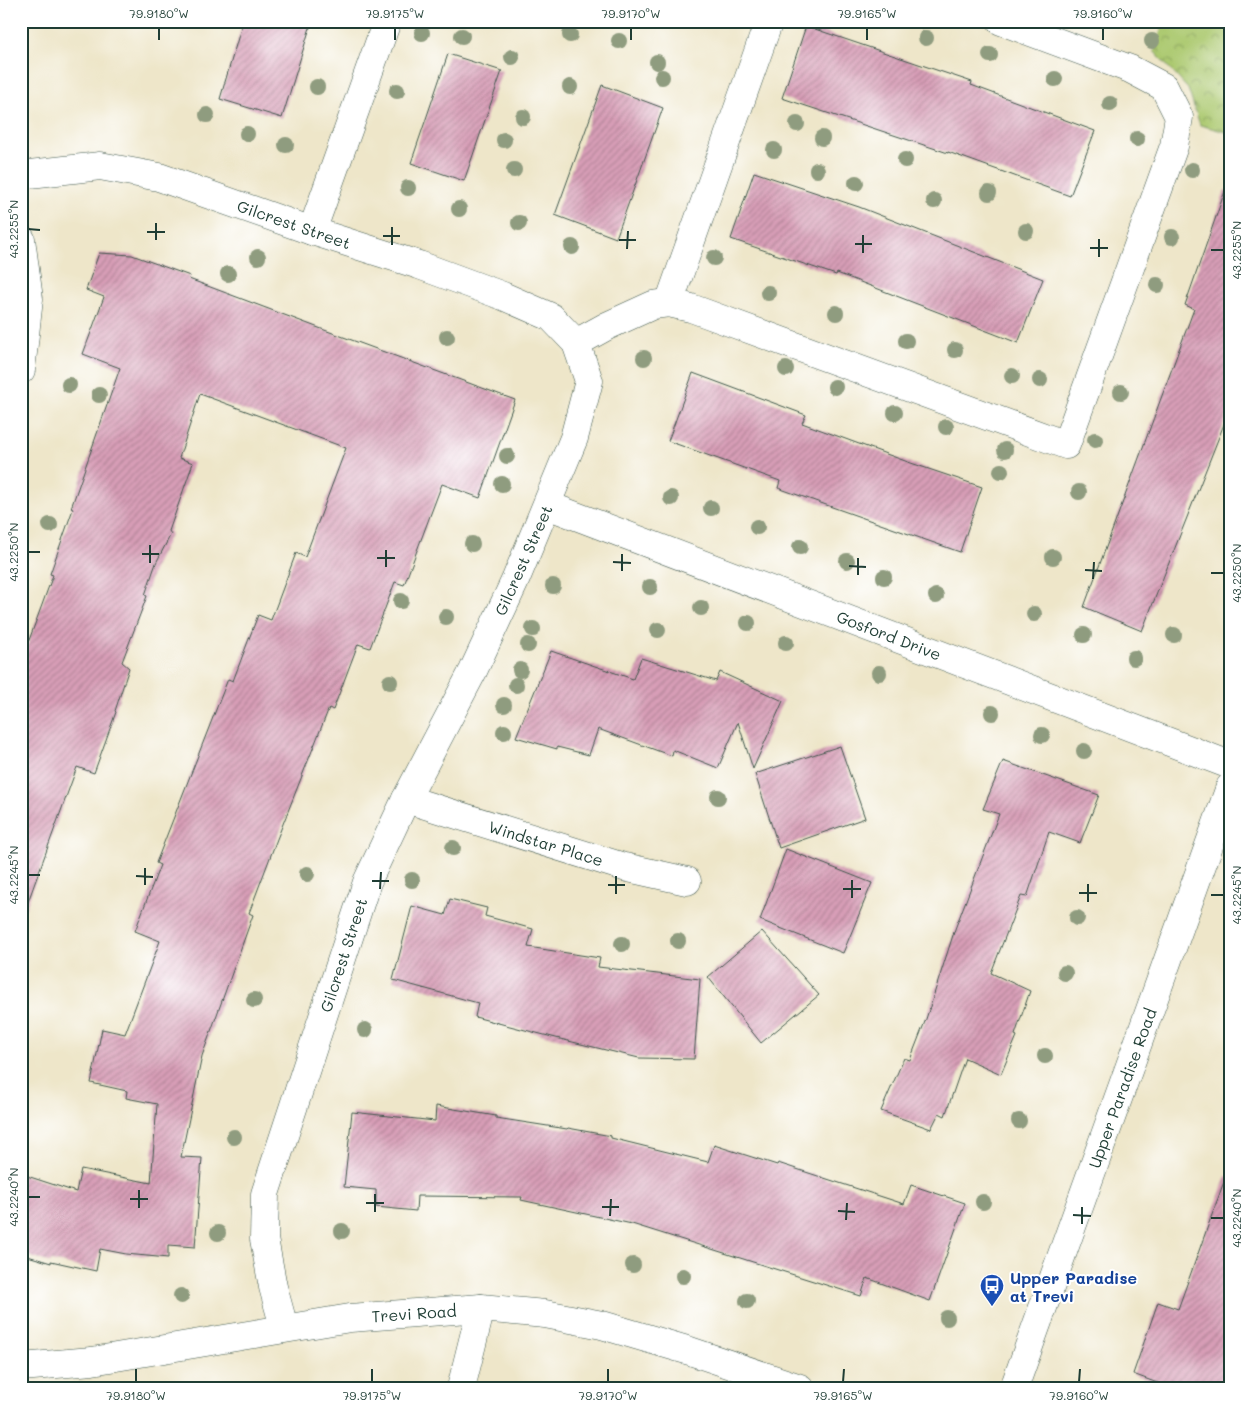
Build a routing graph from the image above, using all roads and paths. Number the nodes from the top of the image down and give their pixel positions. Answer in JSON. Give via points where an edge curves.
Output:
{"nodes":[{"id":1,"x":387,"y":21,"type":"edge"},
{"id":2,"x":769,"y":21,"type":"edge"},
{"id":3,"x":1001,"y":21,"type":"edge"},
{"id":4,"x":21,"y":175,"type":"edge"},
{"id":5,"x":312,"y":231,"type":"junction"},
{"id":6,"x":21,"y":239,"type":"edge"},
{"id":7,"x":669,"y":303,"type":"junction"},
{"id":8,"x":576,"y":343,"type":"junction"},
{"id":9,"x":21,"y":370,"type":"edge"},
{"id":10,"x":547,"y":505,"type":"junction"},
{"id":11,"x":1230,"y":765,"type":"edge"},
{"id":12,"x":1230,"y":788,"type":"edge"},
{"id":13,"x":406,"y":799,"type":"junction"},
{"id":14,"x":687,"y":881,"type":"dead end"},
{"id":15,"x":481,"y":1308,"type":"junction"},
{"id":16,"x":284,"y":1327,"type":"junction"},
{"id":17,"x":21,"y":1367,"type":"edge"},
{"id":18,"x":461,"y":1388,"type":"edge"},
{"id":19,"x":800,"y":1388,"type":"edge"},
{"id":20,"x":1014,"y":1388,"type":"edge"}],
"edges":[{"from":1,"to":5,"type":"street"},
{"from":2,"to":7,"type":"street"},
{"from":3,"to":7,"type":"street","via":[[1130,69],[1164,87],[1179,117],[1174,146],[1066,445],[719,316]]},
{"from":4,"to":5,"type":"street","name":"Gilcrest Street","via":[[100,166],[159,177]]},
{"from":5,"to":8,"type":"street","name":"Gilcrest Street","via":[[503,296],[551,317]]},
{"from":6,"to":9,"type":"street","via":[[29,299]]},
{"from":7,"to":8,"type":"street","via":[[653,305]]},
{"from":8,"to":10,"type":"street","name":"Gilcrest Street","via":[[589,381],[574,438]]},
{"from":10,"to":11,"type":"street","name":"Gosford Drive"},
{"from":10,"to":13,"type":"street","name":"Gilcrest Street","via":[[473,671]]},
{"from":12,"to":20,"type":"street","name":"Upper Paradise Road"},
{"from":13,"to":14,"type":"street","name":"Windstar Place","via":[[624,867]]},
{"from":13,"to":16,"type":"street","name":"Gilcrest Street","via":[[367,882],[265,1194],[264,1239]]},
{"from":15,"to":16,"type":"street","name":"Trevi Road","via":[[350,1318]]},
{"from":15,"to":18,"type":"street"},
{"from":15,"to":19,"type":"street","name":"Trevi Road","via":[[602,1324]]},
{"from":16,"to":17,"type":"street","name":"Trevi Road","via":[[92,1361]]}]}
